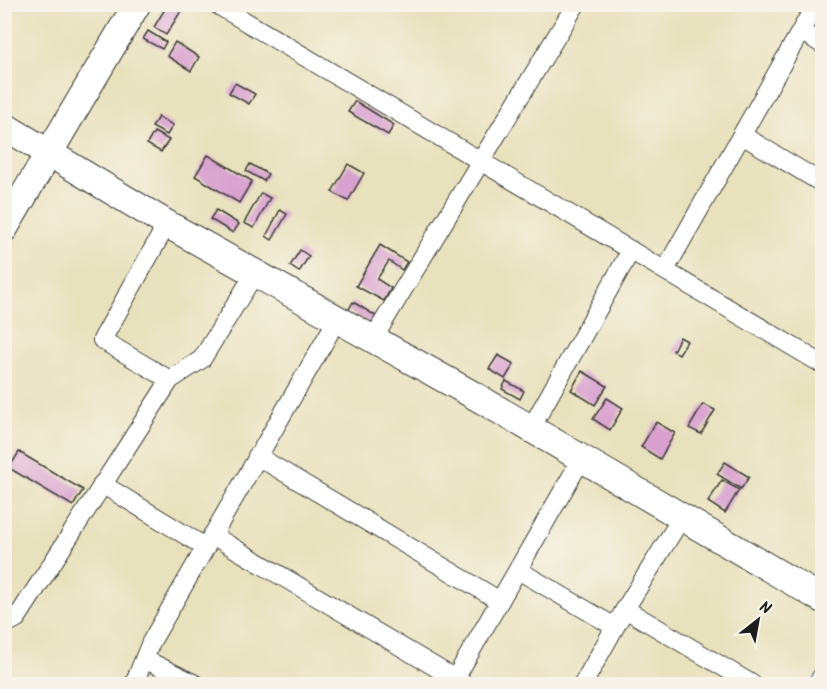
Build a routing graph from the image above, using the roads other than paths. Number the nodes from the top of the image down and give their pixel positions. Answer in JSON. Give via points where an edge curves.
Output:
{"nodes":[{"id":1,"x":137,"y":4,"type":"edge"},
{"id":2,"x":216,"y":4,"type":"edge"},
{"id":3,"x":576,"y":4,"type":"edge"},
{"id":4,"x":816,"y":4,"type":"edge"},
{"id":5,"x":801,"y":31,"type":"junction"},
{"id":6,"x":822,"y":44,"type":"edge"},
{"id":7,"x":4,"y":126,"type":"edge"},
{"id":8,"x":742,"y":135,"type":"junction"},
{"id":9,"x":50,"y":153,"type":"junction"},
{"id":10,"x":481,"y":162,"type":"junction"},
{"id":11,"x":822,"y":183,"type":"edge"},
{"id":12,"x":167,"y":224,"type":"junction"},
{"id":13,"x":4,"y":229,"type":"edge"},
{"id":14,"x":631,"y":250,"type":"junction"},
{"id":15,"x":665,"y":270,"type":"junction"},
{"id":16,"x":255,"y":273,"type":"junction"},
{"id":17,"x":338,"y":318,"type":"junction"},
{"id":18,"x":373,"y":339,"type":"junction"},
{"id":19,"x":822,"y":364,"type":"edge"},
{"id":20,"x":170,"y":380,"type":"junction"},
{"id":21,"x":531,"y":428,"type":"junction"},
{"id":22,"x":257,"y":456,"type":"junction"},
{"id":23,"x":582,"y":458,"type":"junction"},
{"id":24,"x":102,"y":484,"type":"junction"},
{"id":25,"x":682,"y":517,"type":"junction"},
{"id":26,"x":209,"y":541,"type":"junction"},
{"id":27,"x":518,"y":570,"type":"junction"},
{"id":28,"x":822,"y":599,"type":"edge"},
{"id":29,"x":500,"y":600,"type":"junction"},
{"id":30,"x":625,"y":609,"type":"junction"},
{"id":31,"x":4,"y":625,"type":"edge"},
{"id":32,"x":615,"y":627,"type":"junction"},
{"id":33,"x":144,"y":658,"type":"junction"},
{"id":34,"x":822,"y":676,"type":"edge"},
{"id":35,"x":457,"y":683,"type":"edge"},
{"id":36,"x":134,"y":684,"type":"edge"},
{"id":37,"x":195,"y":684,"type":"edge"},
{"id":38,"x":583,"y":684,"type":"edge"},
{"id":39,"x":752,"y":684,"type":"edge"},
{"id":40,"x":817,"y":684,"type":"edge"}],
"edges":[{"from":1,"to":9,"type":"street"},
{"from":2,"to":10,"type":"street"},
{"from":3,"to":10,"type":"street"},
{"from":4,"to":5,"type":"street"},
{"from":5,"to":6,"type":"street"},
{"from":5,"to":8,"type":"street"},
{"from":7,"to":9,"type":"street"},
{"from":8,"to":11,"type":"street"},
{"from":8,"to":15,"type":"street"},
{"from":9,"to":12,"type":"street"},
{"from":9,"to":13,"type":"street"},
{"from":10,"to":14,"type":"street"},
{"from":10,"to":18,"type":"street"},
{"from":12,"to":16,"type":"street"},
{"from":12,"to":20,"type":"street","via":[[102,340]]},
{"from":14,"to":15,"type":"street"},
{"from":14,"to":21,"type":"street"},
{"from":15,"to":19,"type":"street"},
{"from":16,"to":17,"type":"street"},
{"from":16,"to":20,"type":"street","via":[[202,359]]},
{"from":17,"to":18,"type":"street"},
{"from":17,"to":22,"type":"street"},
{"from":18,"to":21,"type":"street"},
{"from":20,"to":24,"type":"street"},
{"from":21,"to":23,"type":"street"},
{"from":22,"to":26,"type":"street"},
{"from":22,"to":29,"type":"street"},
{"from":23,"to":25,"type":"street"},
{"from":23,"to":27,"type":"street"},
{"from":24,"to":26,"type":"street"},
{"from":24,"to":31,"type":"street","via":[[17,618]]},
{"from":25,"to":28,"type":"street"},
{"from":25,"to":30,"type":"street"},
{"from":26,"to":33,"type":"street"},
{"from":26,"to":35,"type":"street"},
{"from":27,"to":29,"type":"street"},
{"from":27,"to":32,"type":"street"},
{"from":29,"to":35,"type":"street"},
{"from":30,"to":32,"type":"street"},
{"from":30,"to":39,"type":"street"},
{"from":32,"to":38,"type":"street"},
{"from":33,"to":36,"type":"street"},
{"from":33,"to":37,"type":"street"},
{"from":34,"to":40,"type":"street"}]}
